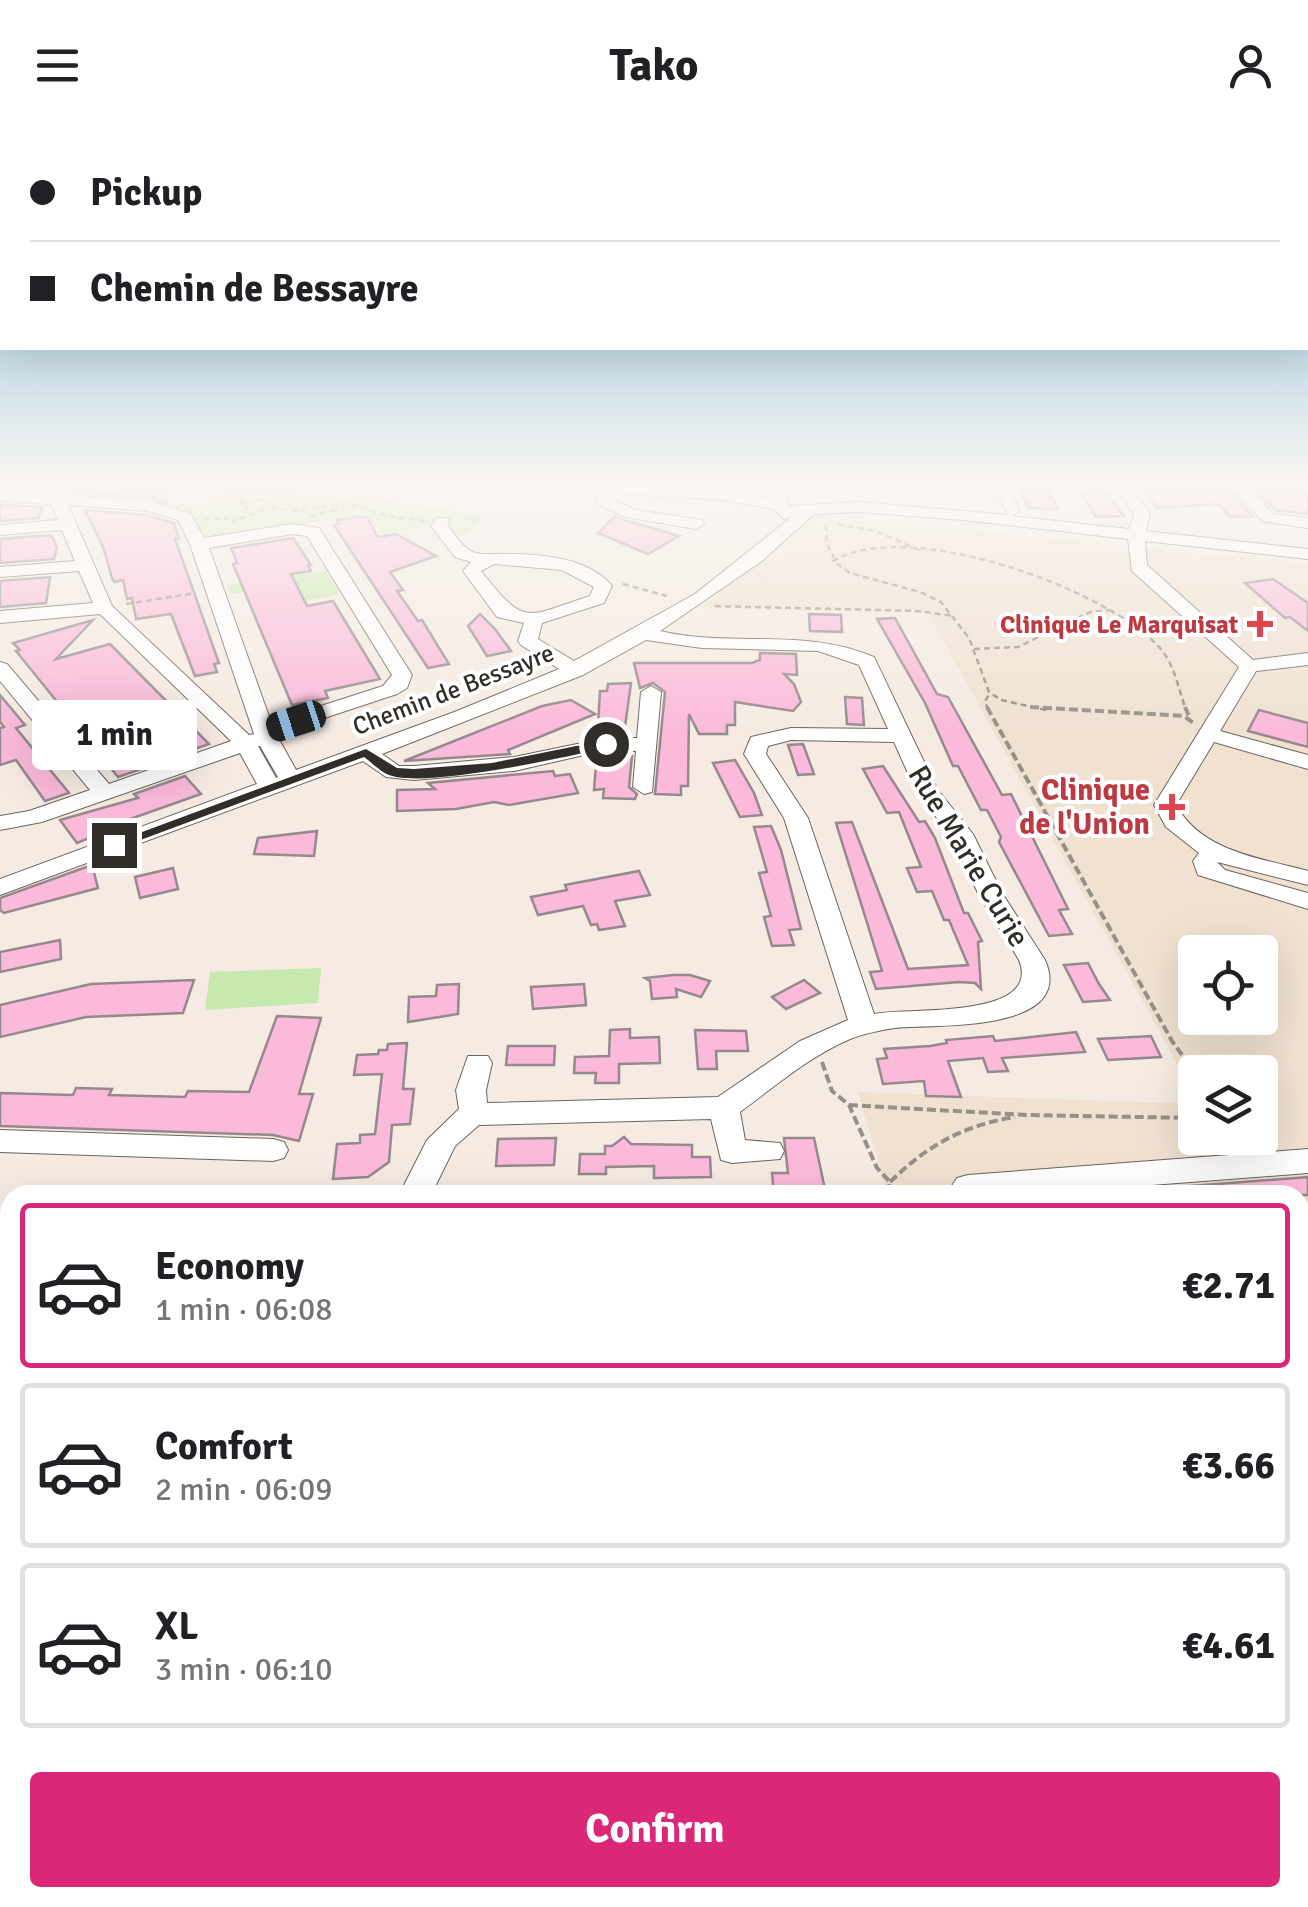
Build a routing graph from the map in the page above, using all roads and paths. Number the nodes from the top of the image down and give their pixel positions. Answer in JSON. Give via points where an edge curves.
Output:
{"nodes":[{"id":1,"x":62,"y":567,"type":"edge"},
{"id":2,"x":87,"y":567,"type":"edge"},
{"id":3,"x":208,"y":567,"type":"edge"},
{"id":4,"x":335,"y":567,"type":"edge"},
{"id":5,"x":476,"y":567,"type":"edge"},
{"id":6,"x":567,"y":567,"type":"edge"},
{"id":7,"x":744,"y":567,"type":"edge"},
{"id":8,"x":837,"y":567,"type":"edge"},
{"id":9,"x":1001,"y":567,"type":"edge"},
{"id":10,"x":1138,"y":567,"type":"edge"},
{"id":11,"x":0,"y":572,"type":"edge"},
{"id":12,"x":604,"y":586,"type":"junction"},
{"id":13,"x":216,"y":590,"type":"junction"},
{"id":14,"x":693,"y":604,"type":"junction"},
{"id":15,"x":104,"y":608,"type":"junction"},
{"id":16,"x":1114,"y":610,"type":"junction"},
{"id":17,"x":954,"y":616,"type":"junction"},
{"id":18,"x":0,"y":617,"type":"edge"},
{"id":19,"x":534,"y":620,"type":"junction"},
{"id":20,"x":1196,"y":620,"type":"junction"},
{"id":21,"x":1134,"y":628,"type":"junction"},
{"id":22,"x":647,"y":634,"type":"junction"},
{"id":23,"x":974,"y":648,"type":"junction"},
{"id":24,"x":1308,"y":658,"type":"edge"},
{"id":25,"x":1281,"y":662,"type":"junction"},
{"id":26,"x":1249,"y":666,"type":"junction"},
{"id":27,"x":0,"y":668,"type":"edge"},
{"id":28,"x":576,"y":671,"type":"junction"},
{"id":29,"x":1308,"y":681,"type":"edge"},
{"id":30,"x":651,"y":692,"type":"dead end"},
{"id":31,"x":990,"y":694,"type":"junction"},
{"id":32,"x":1190,"y":718,"type":"junction"},
{"id":33,"x":1201,"y":733,"type":"junction"},
{"id":34,"x":899,"y":736,"type":"junction"},
{"id":35,"x":258,"y":737,"type":"junction"},
{"id":36,"x":647,"y":744,"type":"junction"},
{"id":37,"x":366,"y":752,"type":"junction"},
{"id":38,"x":1308,"y":762,"type":"edge"},
{"id":39,"x":280,"y":784,"type":"junction"},
{"id":40,"x":644,"y":787,"type":"dead end"},
{"id":41,"x":104,"y":792,"type":"junction"},
{"id":42,"x":0,"y":823,"type":"edge"},
{"id":43,"x":1214,"y":850,"type":"junction"},
{"id":44,"x":1308,"y":878,"type":"edge"},
{"id":45,"x":0,"y":887,"type":"edge"},
{"id":46,"x":1308,"y":900,"type":"edge"},
{"id":47,"x":862,"y":1024,"type":"junction"},
{"id":48,"x":810,"y":1048,"type":"junction"},
{"id":49,"x":1182,"y":1055,"type":"edge"},
{"id":50,"x":478,"y":1064,"type":"dead end"},
{"id":51,"x":849,"y":1105,"type":"junction"},
{"id":52,"x":724,"y":1108,"type":"junction"},
{"id":53,"x":474,"y":1114,"type":"junction"},
{"id":54,"x":1026,"y":1115,"type":"junction"},
{"id":55,"x":1178,"y":1118,"type":"edge"},
{"id":56,"x":0,"y":1140,"type":"edge"},
{"id":57,"x":273,"y":1150,"type":"dead end"},
{"id":58,"x":769,"y":1152,"type":"dead end"},
{"id":59,"x":1308,"y":1161,"type":"edge"},
{"id":60,"x":890,"y":1182,"type":"junction"},
{"id":61,"x":420,"y":1185,"type":"edge"},
{"id":62,"x":890,"y":1185,"type":"edge"},
{"id":63,"x":987,"y":1185,"type":"edge"}],
"edges":[{"from":1,"to":11,"type":"street"},
{"from":2,"to":15,"type":"street"},
{"from":3,"to":13,"type":"street"},
{"from":4,"to":35,"type":"street","via":[[402,675],[400,684]]},
{"from":5,"to":19,"type":"street","via":[[472,572],[504,613]]},
{"from":6,"to":12,"type":"street","via":[[586,570]]},
{"from":7,"to":14,"type":"street","name":"Chemin de Bessayre"},
{"from":8,"to":17,"type":"path","via":[[935,598]]},
{"from":9,"to":16,"type":"path"},
{"from":10,"to":20,"type":"street"},
{"from":12,"to":14,"type":"path","via":[[626,584]]},
{"from":12,"to":19,"type":"street","via":[[589,603]]},
{"from":13,"to":15,"type":"path"},
{"from":13,"to":35,"type":"street"},
{"from":14,"to":17,"type":"path"},
{"from":14,"to":22,"type":"street","name":"Chemin de Bessayre"},
{"from":15,"to":18,"type":"street"},
{"from":15,"to":35,"type":"street"},
{"from":16,"to":21,"type":"path"},
{"from":16,"to":23,"type":"path","via":[[1090,612],[1018,647]]},
{"from":17,"to":23,"type":"path"},
{"from":19,"to":28,"type":"street","via":[[528,641]]},
{"from":20,"to":21,"type":"path"},
{"from":20,"to":26,"type":"street"},
{"from":21,"to":32,"type":"path","via":[[1171,662]]},
{"from":22,"to":28,"type":"street","name":"Chemin de Bessayre"},
{"from":22,"to":34,"type":"street","name":"Rue Marie Curie","via":[[673,642],[851,652],[868,661]]},
{"from":23,"to":31,"type":"path"},
{"from":24,"to":25,"type":"street"},
{"from":25,"to":26,"type":"street"},
{"from":25,"to":29,"type":"street"},
{"from":26,"to":33,"type":"street"},
{"from":27,"to":41,"type":"street"},
{"from":28,"to":37,"type":"street","name":"Chemin de Bessayre"},
{"from":30,"to":36,"type":"street"},
{"from":31,"to":32,"type":"path","via":[[1050,710]]},
{"from":31,"to":49,"type":"path","via":[[985,701],[992,719]]},
{"from":32,"to":33,"type":"path"},
{"from":33,"to":38,"type":"street"},
{"from":33,"to":43,"type":"street","via":[[1165,805],[1172,824]]},
{"from":34,"to":47,"type":"street","via":[[790,734],[759,742],[755,754],[796,818]]},
{"from":34,"to":47,"type":"street","name":"Rue Marie Curie","via":[[1037,972],[1031,993],[1009,1008]]},
{"from":35,"to":39,"type":"street"},
{"from":35,"to":41,"type":"street"},
{"from":36,"to":37,"type":"street","via":[[603,744],[503,765],[414,773],[394,772]]},
{"from":36,"to":40,"type":"street"},
{"from":37,"to":39,"type":"street","name":"Chemin de Bessayre"},
{"from":39,"to":45,"type":"street","name":"Chemin de Bessayre"},
{"from":41,"to":42,"type":"street"},
{"from":43,"to":44,"type":"street"},
{"from":43,"to":46,"type":"street","via":[[1205,861],[1216,875]]},
{"from":47,"to":48,"type":"street","name":"Rue Marie Curie"},
{"from":48,"to":51,"type":"path","via":[[832,1092]]},
{"from":48,"to":52,"type":"street","name":"Rue Marie Curie"},
{"from":50,"to":53,"type":"street"},
{"from":51,"to":54,"type":"path"},
{"from":51,"to":60,"type":"path"},
{"from":52,"to":53,"type":"street"},
{"from":52,"to":58,"type":"street","via":[[732,1152]]},
{"from":53,"to":61,"type":"street","via":[[444,1136]]},
{"from":54,"to":55,"type":"path"},
{"from":54,"to":60,"type":"path","via":[[945,1134]]},
{"from":56,"to":57,"type":"street"},
{"from":59,"to":63,"type":"street"},
{"from":60,"to":62,"type":"path"}]}
